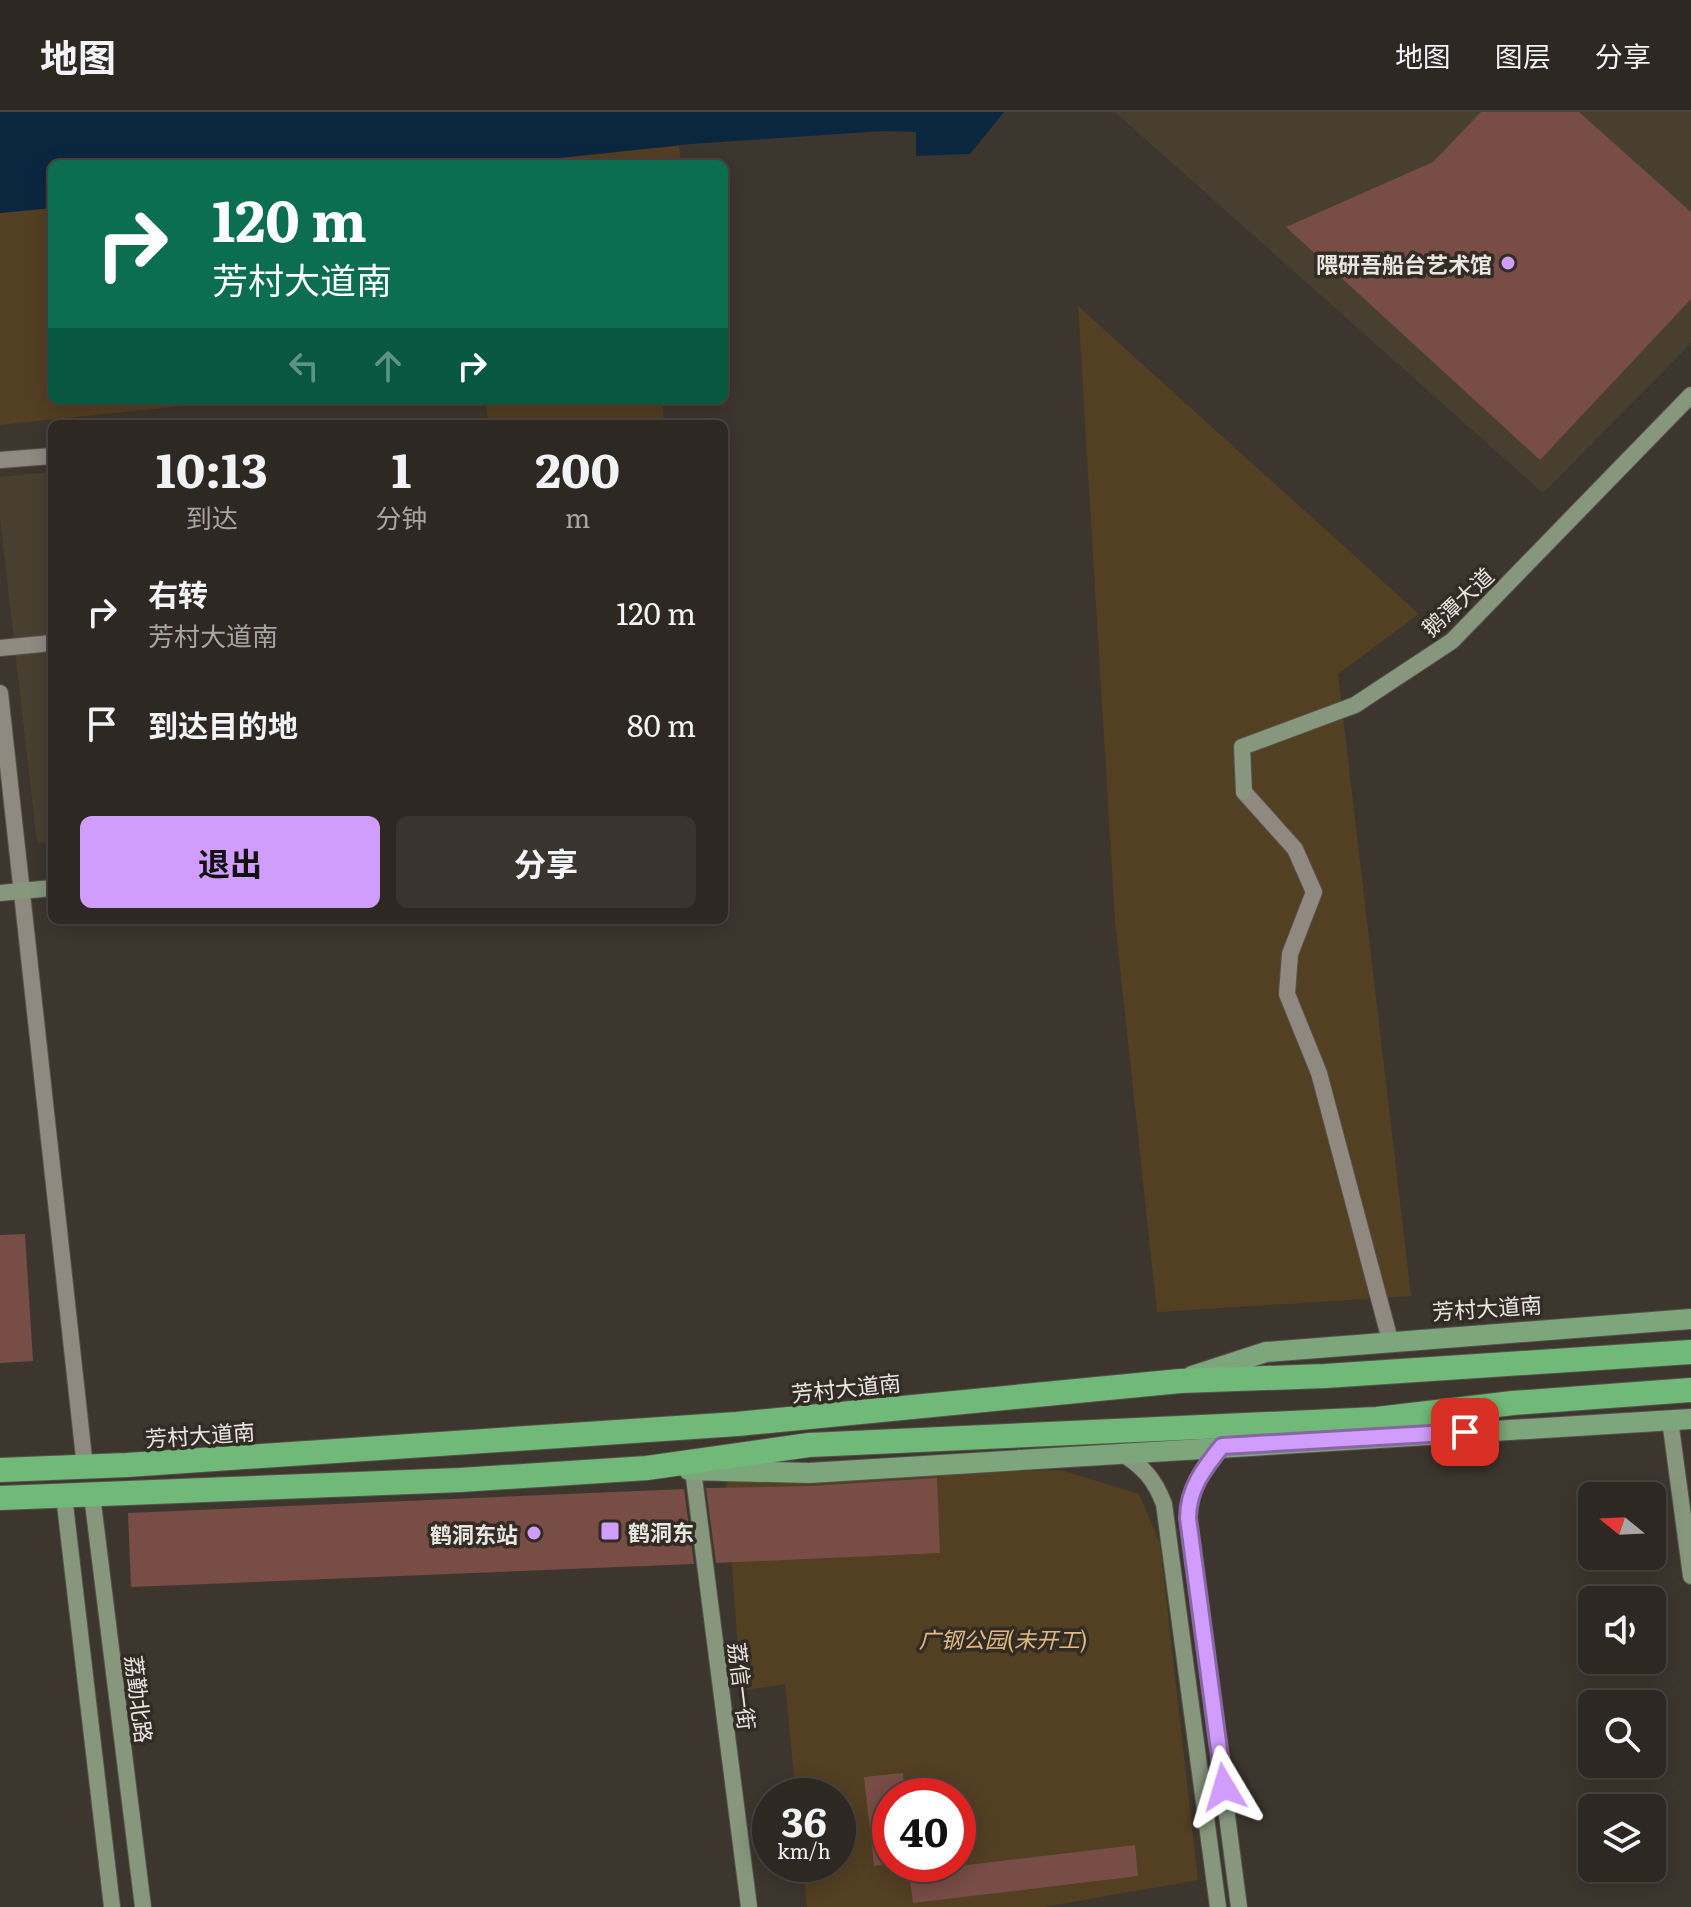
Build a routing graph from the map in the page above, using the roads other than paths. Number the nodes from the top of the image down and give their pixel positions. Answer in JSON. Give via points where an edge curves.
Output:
{"nodes":[{"id":1,"x":1691,"y":395,"type":"edge"},
{"id":2,"x":48,"y":456,"type":"edge"},
{"id":3,"x":0,"y":460,"type":"edge"},
{"id":4,"x":48,"y":643,"type":"edge"},
{"id":5,"x":0,"y":648,"type":"edge"},
{"id":6,"x":0,"y":693,"type":"edge"},
{"id":7,"x":48,"y":888,"type":"edge"},
{"id":8,"x":22,"y":891,"type":"junction"},
{"id":9,"x":0,"y":893,"type":"edge"},
{"id":10,"x":1691,"y":1319,"type":"edge"},
{"id":11,"x":1390,"y":1340,"type":"junction"},
{"id":12,"x":1691,"y":1352,"type":"edge"},
{"id":13,"x":1180,"y":1381,"type":"junction"},
{"id":14,"x":1691,"y":1390,"type":"edge"},
{"id":15,"x":1691,"y":1419,"type":"edge"},
{"id":16,"x":1670,"y":1420,"type":"junction"},
{"id":17,"x":1222,"y":1446,"type":"junction"},
{"id":18,"x":1120,"y":1452,"type":"junction"},
{"id":19,"x":85,"y":1467,"type":"junction"},
{"id":20,"x":647,"y":1468,"type":"junction"},
{"id":21,"x":0,"y":1470,"type":"edge"},
{"id":22,"x":693,"y":1470,"type":"junction"},
{"id":23,"x":92,"y":1495,"type":"junction"},
{"id":24,"x":64,"y":1496,"type":"junction"},
{"id":25,"x":0,"y":1498,"type":"edge"},
{"id":26,"x":27,"y":1498,"type":"junction"},
{"id":27,"x":0,"y":1506,"type":"edge"},
{"id":28,"x":1691,"y":1576,"type":"edge"},
{"id":29,"x":112,"y":1907,"type":"edge"},
{"id":30,"x":143,"y":1907,"type":"edge"},
{"id":31,"x":749,"y":1907,"type":"edge"},
{"id":32,"x":1218,"y":1907,"type":"edge"},
{"id":33,"x":1239,"y":1907,"type":"edge"}],
"edges":[{"from":1,"to":11,"type":"street","name":"鹅潭大道","via":[[1452,641],[1355,705],[1242,747],[1244,792],[1295,849],[1314,892],[1290,954],[1287,994],[1319,1073]]},
{"from":2,"to":3,"type":"street"},
{"from":4,"to":5,"type":"street"},
{"from":6,"to":8,"type":"street"},
{"from":7,"to":8,"type":"street"},
{"from":8,"to":9,"type":"street"},
{"from":8,"to":19,"type":"street"},
{"from":10,"to":11,"type":"main road","name":"芳村大道南"},
{"from":11,"to":13,"type":"main road","name":"芳村大道南","via":[[1266,1352]]},
{"from":12,"to":13,"type":"highway"},
{"from":13,"to":19,"type":"highway","name":"芳村大道南","via":[[737,1424]]},
{"from":14,"to":20,"type":"highway","via":[[1377,1419],[809,1445]]},
{"from":15,"to":16,"type":"main road"},
{"from":16,"to":17,"type":"main road"},
{"from":16,"to":28,"type":"street"},
{"from":17,"to":18,"type":"main road"},
{"from":17,"to":33,"type":"street","via":[[1194,1486],[1188,1518]]},
{"from":18,"to":22,"type":"main road","via":[[809,1473]]},
{"from":18,"to":32,"type":"street","via":[[1153,1479],[1164,1504]]},
{"from":19,"to":21,"type":"highway","name":"芳村大道南"},
{"from":20,"to":22,"type":"main road"},
{"from":20,"to":23,"type":"highway"},
{"from":22,"to":31,"type":"street","name":"荔信一街"},
{"from":23,"to":24,"type":"highway"},
{"from":23,"to":30,"type":"street","name":"荔勤北路"},
{"from":24,"to":26,"type":"highway"},
{"from":24,"to":29,"type":"street"},
{"from":25,"to":26,"type":"highway"},
{"from":26,"to":27,"type":"street"}]}
